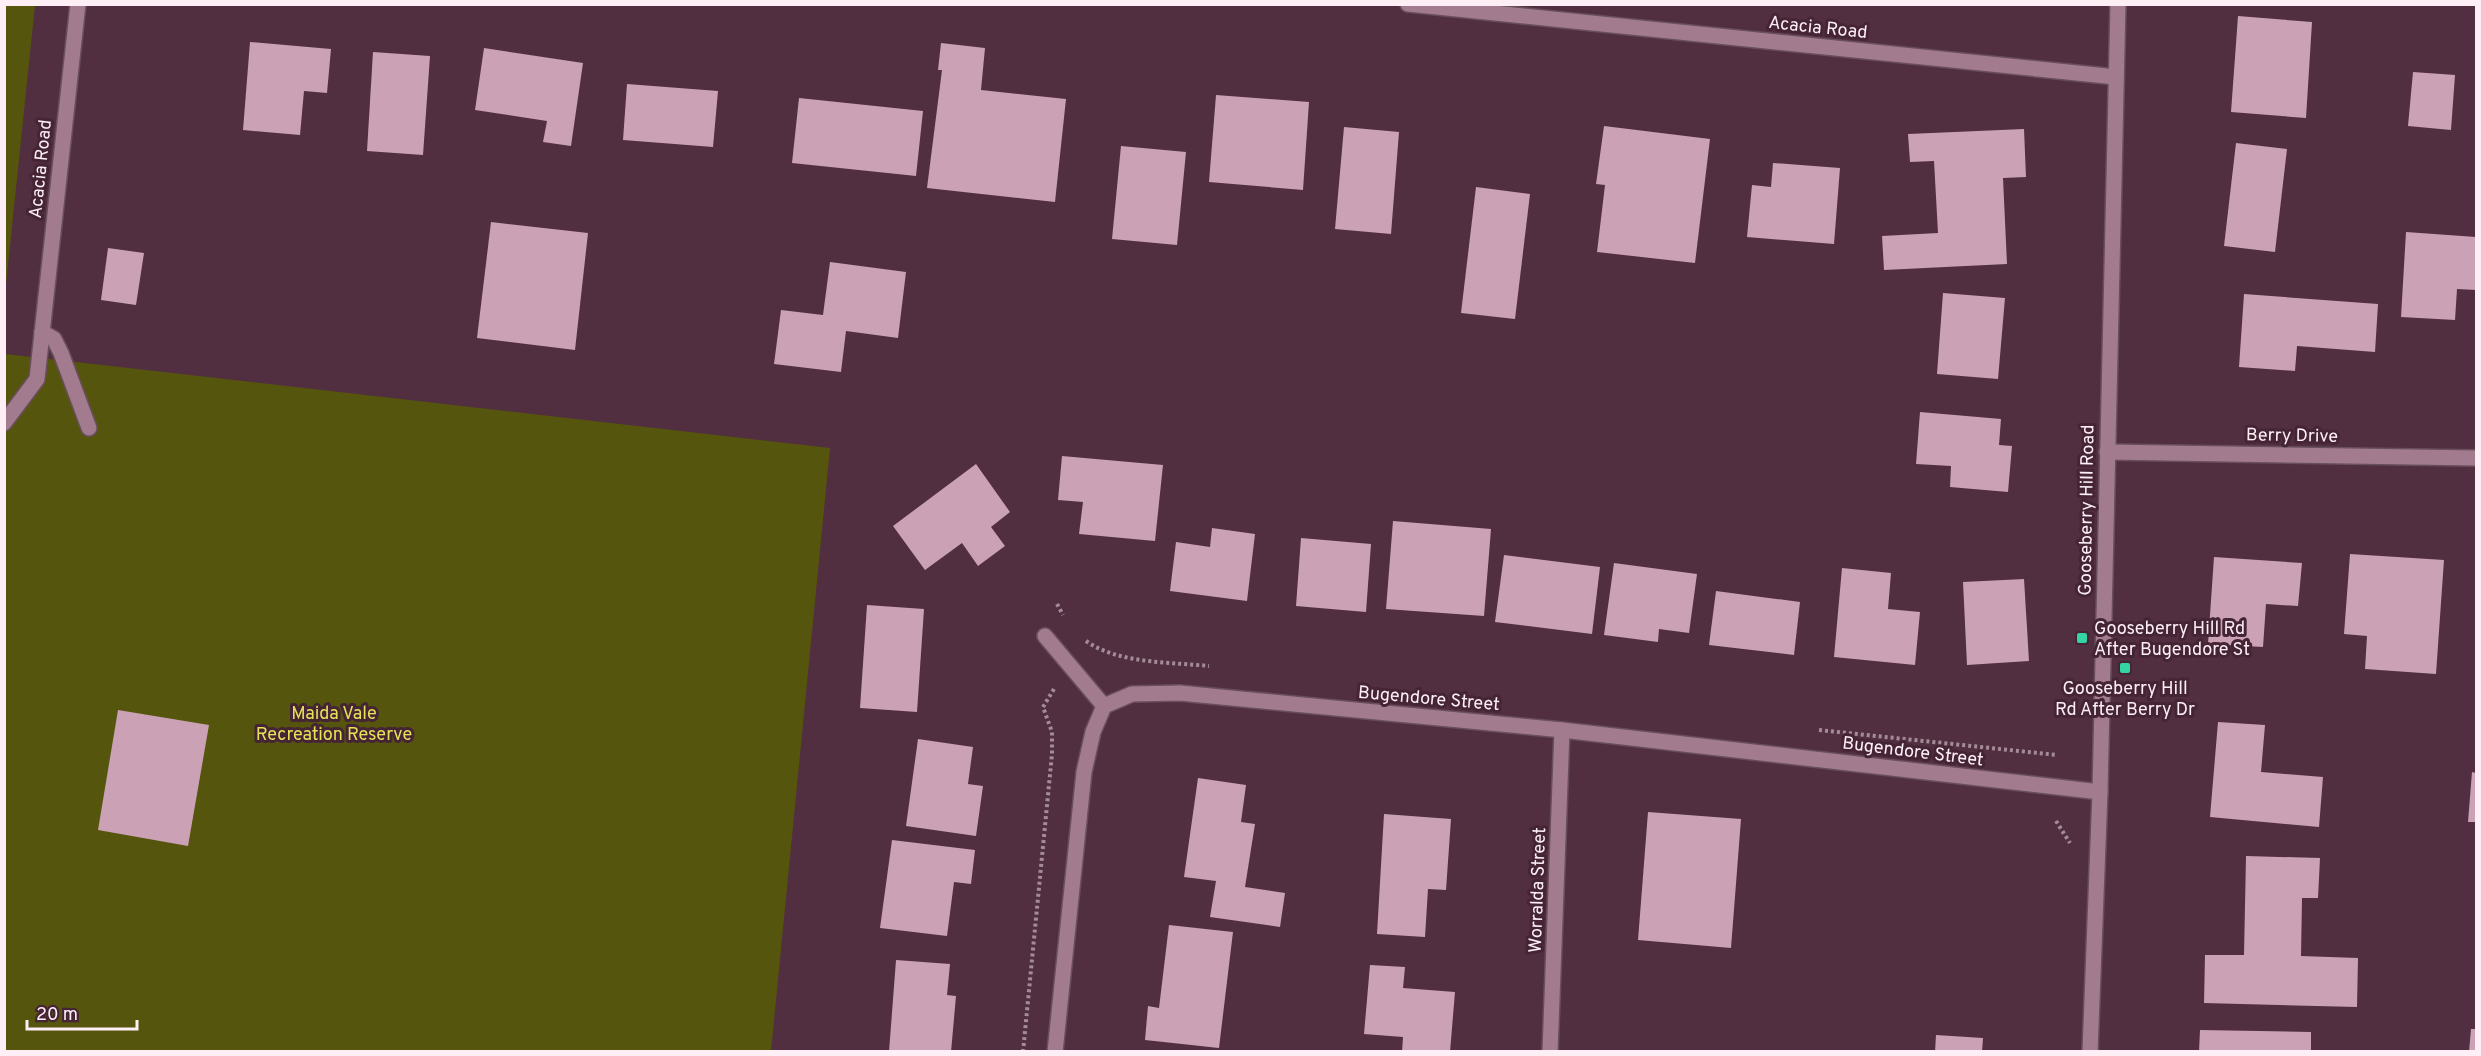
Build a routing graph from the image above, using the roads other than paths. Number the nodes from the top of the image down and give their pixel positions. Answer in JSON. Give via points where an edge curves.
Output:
{"nodes":[{"id":1,"x":78,"y":4,"type":"edge"},
{"id":2,"x":1408,"y":4,"type":"edge"},
{"id":3,"x":2118,"y":4,"type":"edge"},
{"id":4,"x":2116,"y":77,"type":"junction"},
{"id":5,"x":42,"y":334,"type":"junction"},
{"id":6,"x":4,"y":423,"type":"edge"},
{"id":7,"x":88,"y":428,"type":"dead end"},
{"id":8,"x":2107,"y":452,"type":"junction"},
{"id":9,"x":2476,"y":458,"type":"edge"},
{"id":10,"x":1045,"y":636,"type":"dead end"},
{"id":11,"x":1104,"y":706,"type":"junction"},
{"id":12,"x":1562,"y":730,"type":"junction"},
{"id":13,"x":2100,"y":792,"type":"junction"},
{"id":14,"x":1055,"y":1052,"type":"edge"},
{"id":15,"x":1550,"y":1052,"type":"edge"},
{"id":16,"x":2090,"y":1052,"type":"edge"}],
"edges":[{"from":1,"to":5,"type":"street","name":"Acacia Road"},
{"from":2,"to":4,"type":"street","name":"Acacia Road"},
{"from":3,"to":4,"type":"street","name":"Gooseberry Hill Road"},
{"from":4,"to":8,"type":"street","name":"Gooseberry Hill Road"},
{"from":5,"to":6,"type":"street","name":"Acacia Road","via":[[37,379]]},
{"from":5,"to":7,"type":"street","via":[[54,339],[61,353]]},
{"from":8,"to":9,"type":"street","name":"Berry Drive"},
{"from":8,"to":13,"type":"street","name":"Gooseberry Hill Road"},
{"from":10,"to":11,"type":"street"},
{"from":11,"to":12,"type":"street","name":"Bugendore Street","via":[[1132,694],[1180,693]]},
{"from":11,"to":14,"type":"street","via":[[1084,772]]},
{"from":12,"to":13,"type":"street","name":"Bugendore Street"},
{"from":12,"to":15,"type":"street","name":"Worralda Street"},
{"from":13,"to":16,"type":"street","name":"Gooseberry Hill Road"}]}
